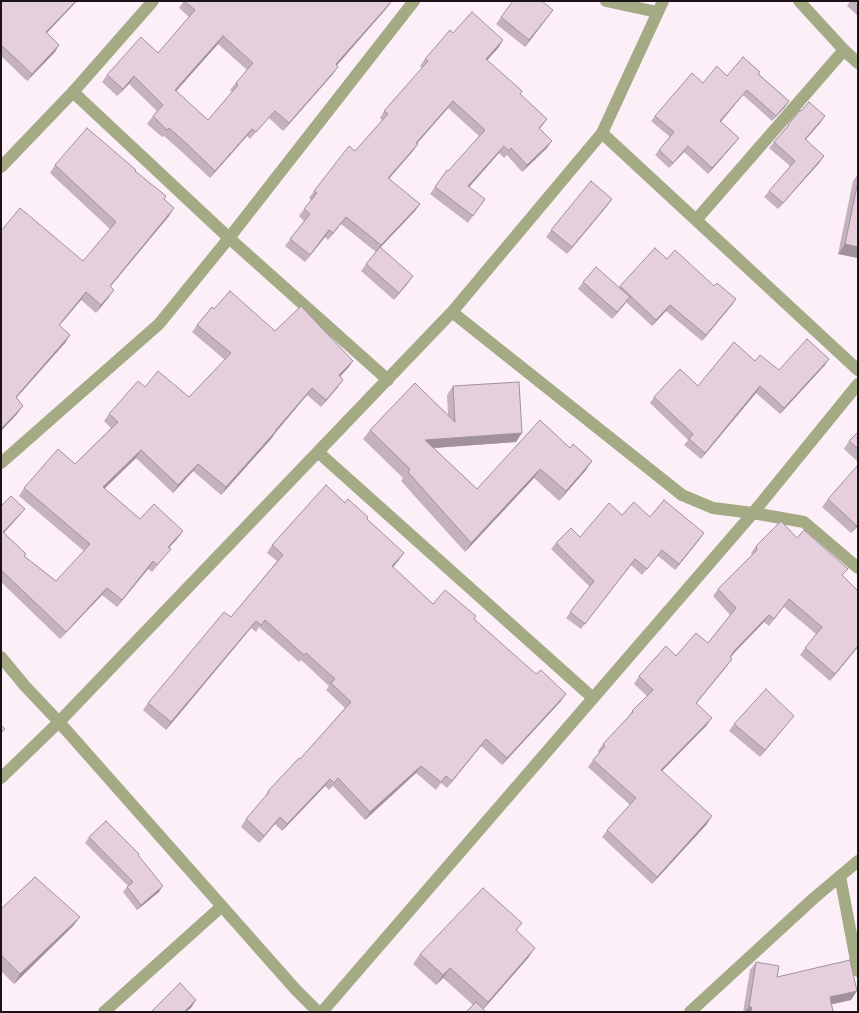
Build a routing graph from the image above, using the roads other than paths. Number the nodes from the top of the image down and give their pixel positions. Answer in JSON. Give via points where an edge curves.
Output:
{"nodes":[{"id":1,"x":152,"y":1,"type":"edge"},
{"id":2,"x":414,"y":1,"type":"edge"},
{"id":3,"x":606,"y":1,"type":"edge"},
{"id":4,"x":663,"y":1,"type":"edge"},
{"id":5,"x":799,"y":1,"type":"edge"},
{"id":6,"x":657,"y":12,"type":"junction"},
{"id":7,"x":844,"y":50,"type":"junction"},
{"id":8,"x":858,"y":63,"type":"edge"},
{"id":9,"x":858,"y":70,"type":"edge"},
{"id":10,"x":73,"y":92,"type":"junction"},
{"id":11,"x":602,"y":133,"type":"junction"},
{"id":12,"x":1,"y":167,"type":"edge"},
{"id":13,"x":696,"y":220,"type":"junction"},
{"id":14,"x":229,"y":238,"type":"junction"},
{"id":15,"x":452,"y":312,"type":"junction"},
{"id":16,"x":858,"y":370,"type":"edge"},
{"id":17,"x":388,"y":380,"type":"junction"},
{"id":18,"x":858,"y":384,"type":"edge"},
{"id":19,"x":318,"y":452,"type":"junction"},
{"id":20,"x":1,"y":463,"type":"edge"},
{"id":21,"x":753,"y":513,"type":"junction"},
{"id":22,"x":858,"y":568,"type":"edge"},
{"id":23,"x":1,"y":657,"type":"edge"},
{"id":24,"x":593,"y":698,"type":"junction"},
{"id":25,"x":59,"y":722,"type":"junction"},
{"id":26,"x":1,"y":778,"type":"edge"},
{"id":27,"x":858,"y":861,"type":"edge"},
{"id":28,"x":840,"y":876,"type":"junction"},
{"id":29,"x":222,"y":906,"type":"junction"},
{"id":30,"x":858,"y":971,"type":"edge"},
{"id":31,"x":104,"y":1012,"type":"edge"},
{"id":32,"x":318,"y":1012,"type":"edge"},
{"id":33,"x":322,"y":1012,"type":"edge"},
{"id":34,"x":690,"y":1012,"type":"edge"}],
"edges":[{"from":1,"to":10,"type":"street"},
{"from":2,"to":14,"type":"street"},
{"from":3,"to":6,"type":"street"},
{"from":4,"to":6,"type":"street"},
{"from":5,"to":7,"type":"street"},
{"from":6,"to":11,"type":"street"},
{"from":7,"to":8,"type":"street"},
{"from":7,"to":9,"type":"street"},
{"from":7,"to":13,"type":"street"},
{"from":10,"to":12,"type":"street"},
{"from":10,"to":14,"type":"street"},
{"from":11,"to":13,"type":"street"},
{"from":11,"to":15,"type":"street"},
{"from":13,"to":16,"type":"street"},
{"from":14,"to":17,"type":"street"},
{"from":14,"to":20,"type":"street","via":[[159,324]]},
{"from":15,"to":17,"type":"street"},
{"from":15,"to":21,"type":"street","via":[[682,495],[713,508]]},
{"from":17,"to":19,"type":"street"},
{"from":18,"to":21,"type":"street"},
{"from":19,"to":24,"type":"street"},
{"from":19,"to":25,"type":"street"},
{"from":21,"to":22,"type":"street","via":[[804,522]]},
{"from":21,"to":24,"type":"street"},
{"from":23,"to":25,"type":"street"},
{"from":24,"to":33,"type":"street"},
{"from":25,"to":26,"type":"street"},
{"from":25,"to":29,"type":"street"},
{"from":27,"to":28,"type":"street"},
{"from":28,"to":30,"type":"street"},
{"from":28,"to":34,"type":"street"},
{"from":29,"to":31,"type":"street"},
{"from":29,"to":32,"type":"street"}]}
